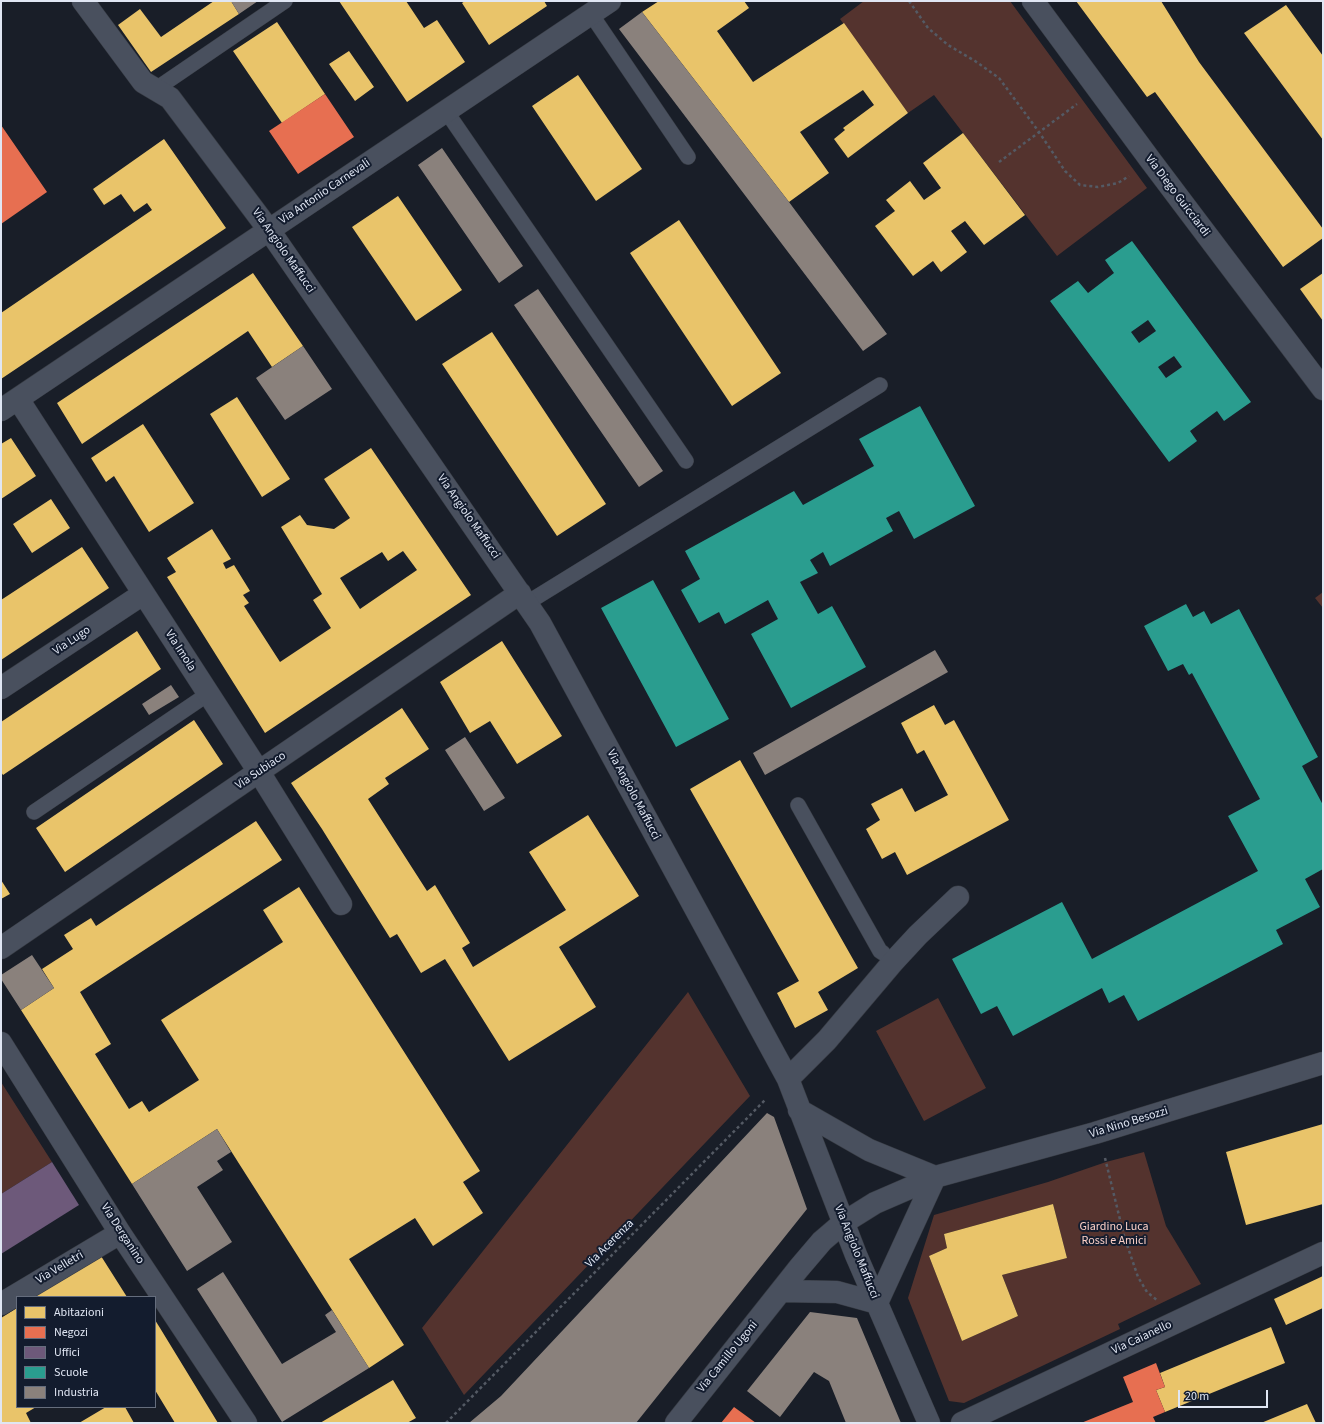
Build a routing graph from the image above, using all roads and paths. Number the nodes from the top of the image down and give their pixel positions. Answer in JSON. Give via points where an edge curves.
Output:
{"nodes":[{"id":1,"x":82,"y":1,"type":"edge"},
{"id":2,"x":285,"y":1,"type":"edge"},
{"id":3,"x":610,"y":1,"type":"edge"},
{"id":4,"x":909,"y":1,"type":"edge"},
{"id":5,"x":1033,"y":1,"type":"edge"},
{"id":6,"x":591,"y":14,"type":"junction"},
{"id":7,"x":156,"y":89,"type":"junction"},
{"id":8,"x":1082,"y":100,"type":"dead end"},
{"id":9,"x":446,"y":111,"type":"junction"},
{"id":10,"x":1039,"y":132,"type":"junction"},
{"id":11,"x":688,"y":157,"type":"dead end"},
{"id":12,"x":998,"y":162,"type":"dead end"},
{"id":13,"x":1130,"y":176,"type":"dead end"},
{"id":14,"x":269,"y":230,"type":"junction"},
{"id":15,"x":880,"y":385,"type":"dead end"},
{"id":16,"x":1323,"y":389,"type":"edge"},
{"id":17,"x":10,"y":404,"type":"edge"},
{"id":18,"x":686,"y":461,"type":"dead end"},
{"id":19,"x":143,"y":594,"type":"junction"},
{"id":20,"x":523,"y":598,"type":"junction"},
{"id":21,"x":1,"y":688,"type":"edge"},
{"id":22,"x":208,"y":694,"type":"junction"},
{"id":23,"x":259,"y":772,"type":"junction"},
{"id":24,"x":798,"y":806,"type":"dead end"},
{"id":25,"x":34,"y":812,"type":"dead end"},
{"id":26,"x":958,"y":897,"type":"dead end"},
{"id":27,"x":341,"y":904,"type":"dead end"},
{"id":28,"x":1,"y":948,"type":"edge"},
{"id":29,"x":883,"y":953,"type":"dead end"},
{"id":30,"x":1,"y":1042,"type":"edge"},
{"id":31,"x":1323,"y":1064,"type":"edge"},
{"id":32,"x":788,"y":1079,"type":"junction"},
{"id":33,"x":799,"y":1110,"type":"junction"},
{"id":34,"x":1105,"y":1158,"type":"dead end"},
{"id":35,"x":935,"y":1177,"type":"junction"},
{"id":36,"x":843,"y":1223,"type":"junction"},
{"id":37,"x":120,"y":1233,"type":"junction"},
{"id":38,"x":1323,"y":1253,"type":"edge"},
{"id":39,"x":781,"y":1291,"type":"junction"},
{"id":40,"x":877,"y":1303,"type":"junction"},
{"id":41,"x":1,"y":1304,"type":"edge"},
{"id":42,"x":1162,"y":1304,"type":"dead end"},
{"id":43,"x":246,"y":1423,"type":"edge"},
{"id":44,"x":446,"y":1423,"type":"edge"},
{"id":45,"x":676,"y":1423,"type":"edge"},
{"id":46,"x":929,"y":1423,"type":"edge"},
{"id":47,"x":962,"y":1423,"type":"edge"}],
"edges":[{"from":1,"to":7,"type":"street","name":"Via Angiolo Maffucci","via":[[143,82]]},
{"from":2,"to":7,"type":"lane"},
{"from":3,"to":6,"type":"street","name":"Via Antonio Carnevali"},
{"from":4,"to":10,"type":"path","via":[[928,28],[948,45],[999,78]]},
{"from":5,"to":16,"type":"street","name":"Via Diego Guicciardi"},
{"from":6,"to":9,"type":"street","name":"Via Antonio Carnevali"},
{"from":6,"to":11,"type":"lane"},
{"from":7,"to":14,"type":"street","name":"Via Angiolo Maffucci","via":[[170,98]]},
{"from":8,"to":10,"type":"path"},
{"from":9,"to":14,"type":"street","name":"Via Antonio Carnevali"},
{"from":9,"to":18,"type":"lane"},
{"from":10,"to":12,"type":"path"},
{"from":10,"to":13,"type":"path","via":[[1065,171],[1080,185],[1098,187],[1118,183]]},
{"from":14,"to":17,"type":"street","name":"Via Antonio Carnevali"},
{"from":14,"to":20,"type":"street","name":"Via Angiolo Maffucci"},
{"from":15,"to":20,"type":"lane"},
{"from":17,"to":19,"type":"street","name":"Via Imola"},
{"from":19,"to":21,"type":"street","name":"Via Lugo"},
{"from":19,"to":22,"type":"street","name":"Via Imola"},
{"from":20,"to":23,"type":"street","name":"Via Subiaco"},
{"from":20,"to":32,"type":"street","name":"Via Angiolo Maffucci","via":[[540,623]]},
{"from":22,"to":23,"type":"street","name":"Via Imola"},
{"from":22,"to":25,"type":"lane"},
{"from":23,"to":27,"type":"street","name":"Via Imola"},
{"from":23,"to":28,"type":"street","name":"Via Subiaco"},
{"from":24,"to":29,"type":"lane"},
{"from":26,"to":32,"type":"street","via":[[918,935],[828,1040]]},
{"from":30,"to":37,"type":"street","name":"Via Derganino"},
{"from":31,"to":35,"type":"street","name":"Via Nino Besozzi","via":[[1095,1133]]},
{"from":32,"to":33,"type":"street","name":"Via Angiolo Maffucci"},
{"from":32,"to":44,"type":"path","name":"Via Acerenza"},
{"from":33,"to":35,"type":"street","via":[[869,1150]]},
{"from":33,"to":36,"type":"street","name":"Via Angiolo Maffucci"},
{"from":34,"to":42,"type":"path","via":[[1124,1236],[1138,1277],[1147,1292]]},
{"from":35,"to":36,"type":"street","name":"Via Nino Besozzi","via":[[875,1203]]},
{"from":35,"to":40,"type":"street"},
{"from":36,"to":39,"type":"street","name":"Via Camillo Ugoni","via":[[822,1241]]},
{"from":36,"to":40,"type":"street","name":"Via Angiolo Maffucci"},
{"from":37,"to":41,"type":"street","name":"Via Velletri"},
{"from":37,"to":43,"type":"street","name":"Via Derganino"},
{"from":38,"to":47,"type":"street","name":"Via Caianello"},
{"from":39,"to":40,"type":"street","via":[[837,1292]]},
{"from":39,"to":45,"type":"street","name":"Via Camillo Ugoni"},
{"from":40,"to":46,"type":"street","name":"Via Angiolo Maffucci"}]}
